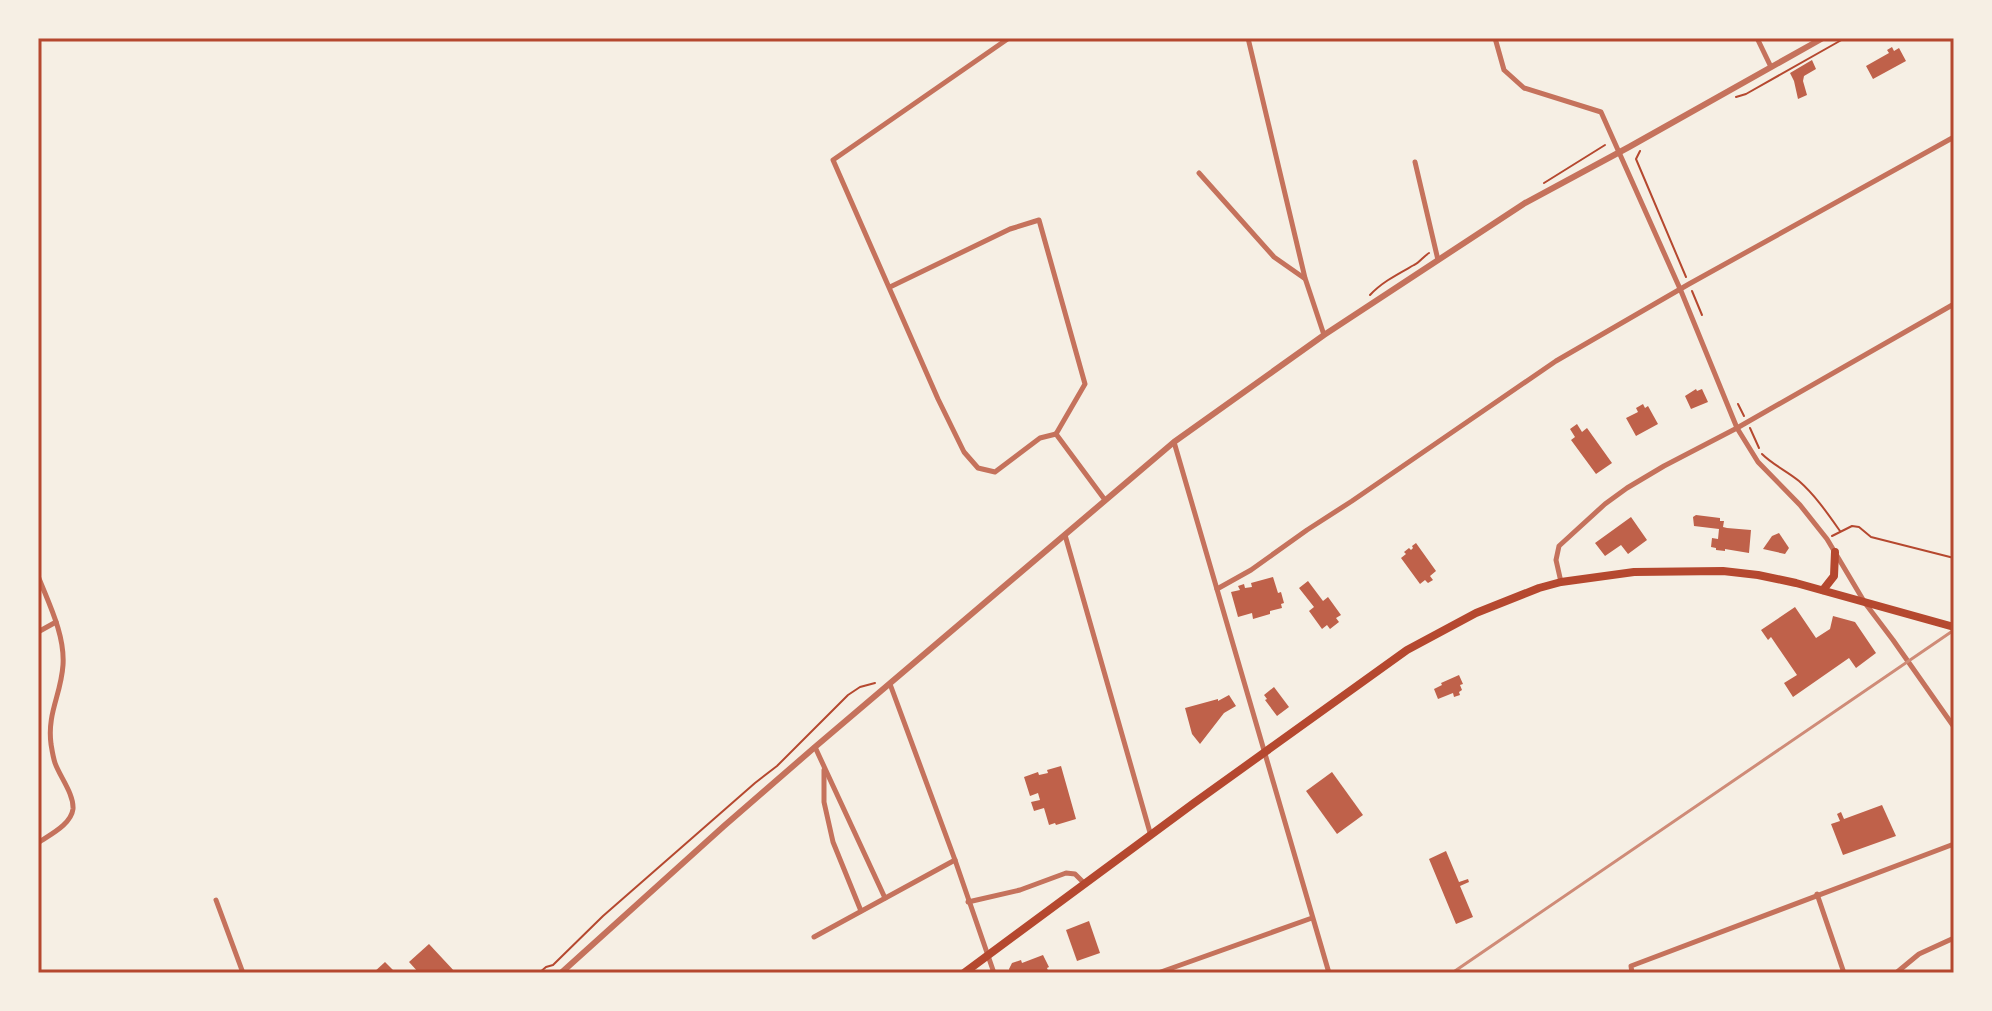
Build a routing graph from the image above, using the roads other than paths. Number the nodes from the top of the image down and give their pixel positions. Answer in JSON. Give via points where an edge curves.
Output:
{"nodes":[{"id":1,"x":1009,"y":38,"type":"edge"},
{"id":2,"x":1248,"y":38,"type":"edge"},
{"id":3,"x":1495,"y":38,"type":"edge"},
{"id":4,"x":1757,"y":38,"type":"edge"},
{"id":5,"x":1823,"y":38,"type":"edge"},
{"id":6,"x":1771,"y":67,"type":"junction"},
{"id":7,"x":1954,"y":137,"type":"edge"},
{"id":8,"x":1619,"y":153,"type":"junction"},
{"id":9,"x":1415,"y":162,"type":"dead end"},
{"id":10,"x":1199,"y":173,"type":"dead end"},
{"id":11,"x":1438,"y":260,"type":"junction"},
{"id":12,"x":1305,"y":278,"type":"junction"},
{"id":13,"x":890,"y":287,"type":"junction"},
{"id":14,"x":1681,"y":291,"type":"junction"},
{"id":15,"x":1954,"y":304,"type":"edge"},
{"id":16,"x":1324,"y":335,"type":"junction"},
{"id":17,"x":1737,"y":428,"type":"junction"},
{"id":18,"x":1056,"y":434,"type":"junction"},
{"id":19,"x":1174,"y":442,"type":"junction"},
{"id":20,"x":1105,"y":500,"type":"junction"},
{"id":21,"x":1065,"y":535,"type":"junction"},
{"id":22,"x":1835,"y":552,"type":"junction"},
{"id":23,"x":38,"y":576,"type":"edge"},
{"id":24,"x":1561,"y":582,"type":"junction"},
{"id":25,"x":1217,"y":589,"type":"junction"},
{"id":26,"x":1823,"y":590,"type":"junction"},
{"id":27,"x":1865,"y":603,"type":"junction"},
{"id":28,"x":56,"y":622,"type":"junction"},
{"id":29,"x":1954,"y":627,"type":"edge"},
{"id":30,"x":38,"y":632,"type":"edge"},
{"id":31,"x":890,"y":684,"type":"junction"},
{"id":32,"x":1954,"y":727,"type":"edge"},
{"id":33,"x":815,"y":747,"type":"junction"},
{"id":34,"x":1265,"y":751,"type":"junction"},
{"id":35,"x":824,"y":765,"type":"junction"},
{"id":36,"x":1151,"y":836,"type":"junction"},
{"id":37,"x":38,"y":843,"type":"edge"},
{"id":38,"x":1954,"y":844,"type":"edge"},
{"id":39,"x":955,"y":860,"type":"junction"},
{"id":40,"x":1085,"y":884,"type":"junction"},
{"id":41,"x":1817,"y":894,"type":"junction"},
{"id":42,"x":885,"y":898,"type":"junction"},
{"id":43,"x":216,"y":900,"type":"dead end"},
{"id":44,"x":968,"y":902,"type":"junction"},
{"id":45,"x":861,"y":911,"type":"junction"},
{"id":46,"x":1312,"y":918,"type":"junction"},
{"id":47,"x":814,"y":937,"type":"dead end"},
{"id":48,"x":1954,"y":938,"type":"edge"},
{"id":49,"x":987,"y":955,"type":"junction"},
{"id":50,"x":1631,"y":970,"type":"edge"},
{"id":51,"x":243,"y":973,"type":"edge"},
{"id":52,"x":563,"y":973,"type":"edge"},
{"id":53,"x":964,"y":973,"type":"edge"},
{"id":54,"x":994,"y":973,"type":"edge"},
{"id":55,"x":1158,"y":973,"type":"edge"},
{"id":56,"x":1329,"y":973,"type":"edge"},
{"id":57,"x":1844,"y":973,"type":"edge"},
{"id":58,"x":1896,"y":973,"type":"edge"}],
"edges":[{"from":1,"to":13,"type":"street","via":[[833,160]]},
{"from":2,"to":12,"type":"street"},
{"from":3,"to":8,"type":"street","via":[[1504,70],[1524,88],[1601,112]]},
{"from":4,"to":6,"type":"street"},
{"from":5,"to":6,"type":"street"},
{"from":6,"to":8,"type":"street"},
{"from":7,"to":14,"type":"street"},
{"from":8,"to":11,"type":"street","via":[[1525,203]]},
{"from":8,"to":14,"type":"street"},
{"from":9,"to":11,"type":"street"},
{"from":10,"to":12,"type":"street","via":[[1274,257]]},
{"from":11,"to":16,"type":"street"},
{"from":12,"to":16,"type":"street"},
{"from":13,"to":18,"type":"street","via":[[938,399],[964,452],[978,468],[995,472],[1040,438]]},
{"from":13,"to":18,"type":"street","via":[[1039,220],[1085,384]]},
{"from":14,"to":17,"type":"street"},
{"from":14,"to":25,"type":"street","via":[[1556,361]]},
{"from":15,"to":17,"type":"street"},
{"from":16,"to":19,"type":"street"},
{"from":17,"to":22,"type":"street","via":[[1758,462]]},
{"from":17,"to":24,"type":"street","via":[[1605,504],[1559,546]]},
{"from":18,"to":20,"type":"street"},
{"from":19,"to":20,"type":"street"},
{"from":19,"to":25,"type":"street"},
{"from":20,"to":21,"type":"street"},
{"from":21,"to":31,"type":"street"},
{"from":21,"to":36,"type":"street"},
{"from":22,"to":26,"type":"main road","via":[[1834,576]]},
{"from":22,"to":27,"type":"street"},
{"from":23,"to":28,"type":"street"},
{"from":24,"to":26,"type":"main road","via":[[1702,570],[1758,575]]},
{"from":24,"to":34,"type":"main road","via":[[1476,613],[1407,650]]},
{"from":25,"to":34,"type":"street"},
{"from":26,"to":27,"type":"main road"},
{"from":27,"to":29,"type":"main road"},
{"from":27,"to":32,"type":"street"},
{"from":28,"to":30,"type":"street"},
{"from":28,"to":37,"type":"street","via":[[63,664],[51,716],[51,743],[73,808],[63,825]]},
{"from":31,"to":33,"type":"street"},
{"from":31,"to":39,"type":"street"},
{"from":33,"to":35,"type":"street"},
{"from":33,"to":52,"type":"street"},
{"from":34,"to":36,"type":"main road"},
{"from":34,"to":46,"type":"street"},
{"from":35,"to":42,"type":"street"},
{"from":35,"to":45,"type":"street","via":[[824,802],[833,842]]},
{"from":36,"to":40,"type":"main road"},
{"from":38,"to":41,"type":"street"},
{"from":39,"to":42,"type":"street"},
{"from":39,"to":44,"type":"street"},
{"from":40,"to":44,"type":"street","via":[[1066,873]]},
{"from":40,"to":49,"type":"main road"},
{"from":41,"to":50,"type":"street"},
{"from":41,"to":57,"type":"street"},
{"from":42,"to":45,"type":"street"},
{"from":43,"to":51,"type":"street"},
{"from":44,"to":49,"type":"street"},
{"from":45,"to":47,"type":"street"},
{"from":46,"to":55,"type":"street"},
{"from":46,"to":56,"type":"street"},
{"from":48,"to":58,"type":"street","via":[[1919,954]]},
{"from":49,"to":53,"type":"main road"},
{"from":49,"to":54,"type":"street"}]}
